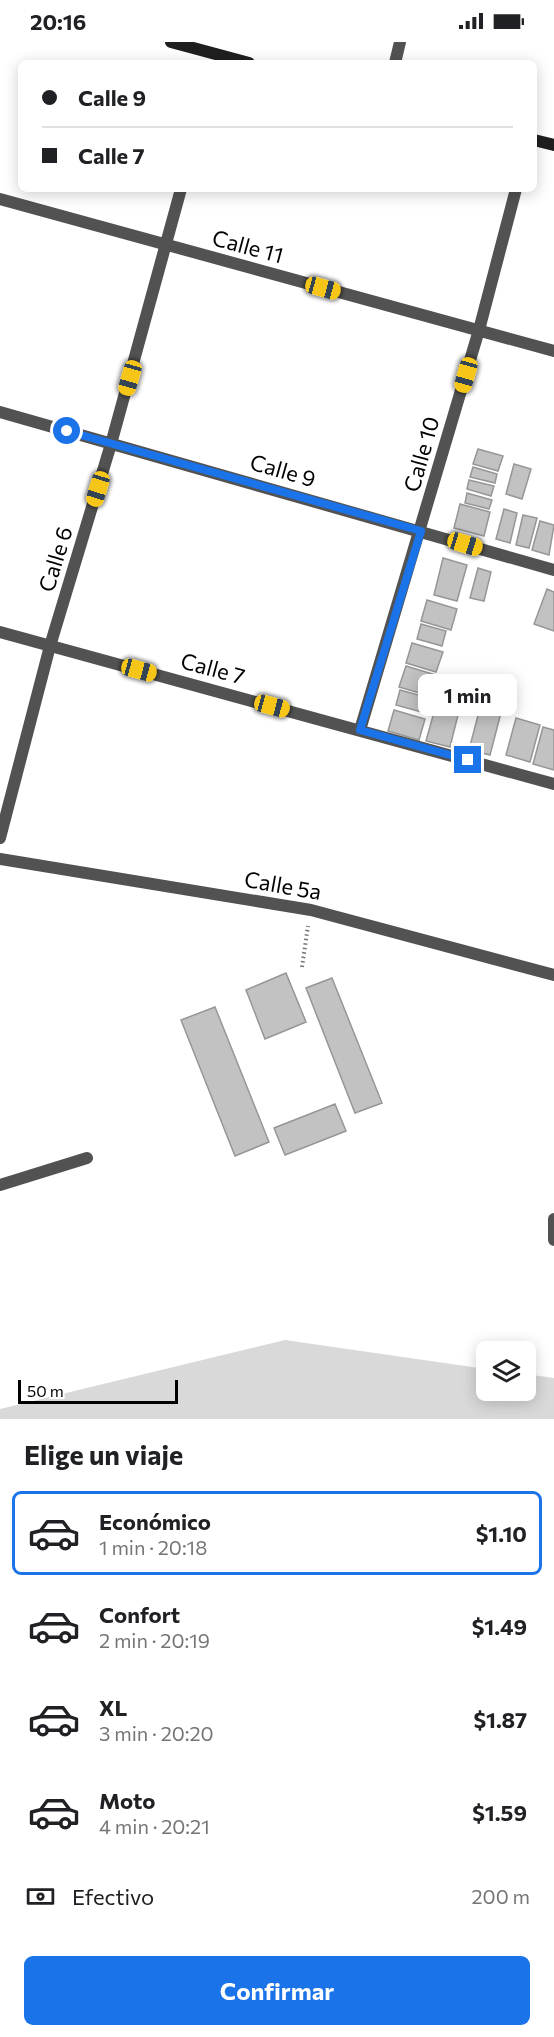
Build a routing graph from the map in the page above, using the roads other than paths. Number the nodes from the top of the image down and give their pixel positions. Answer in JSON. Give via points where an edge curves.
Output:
{"nodes":[{"id":1,"x":171,"y":42,"type":"edge"},
{"id":2,"x":400,"y":42,"type":"edge"},
{"id":3,"x":213,"y":58,"type":"edge"},
{"id":4,"x":396,"y":60,"type":"edge"},
{"id":5,"x":537,"y":141,"type":"edge"},
{"id":6,"x":554,"y":145,"type":"edge"},
{"id":7,"x":180,"y":192,"type":"edge"},
{"id":8,"x":515,"y":192,"type":"edge"},
{"id":9,"x":0,"y":199,"type":"edge"},
{"id":10,"x":167,"y":246,"type":"junction"},
{"id":11,"x":479,"y":330,"type":"junction"},
{"id":12,"x":554,"y":351,"type":"edge"},
{"id":13,"x":0,"y":412,"type":"edge"},
{"id":14,"x":111,"y":444,"type":"junction"},
{"id":15,"x":421,"y":531,"type":"junction"},
{"id":16,"x":554,"y":570,"type":"edge"},
{"id":17,"x":0,"y":632,"type":"edge"},
{"id":18,"x":50,"y":646,"type":"junction"},
{"id":19,"x":360,"y":730,"type":"junction"},
{"id":20,"x":554,"y":784,"type":"edge"},
{"id":21,"x":0,"y":838,"type":"edge"},
{"id":22,"x":0,"y":859,"type":"edge"},
{"id":23,"x":554,"y":975,"type":"edge"},
{"id":24,"x":87,"y":1158,"type":"dead end"},
{"id":25,"x":0,"y":1185,"type":"edge"},
{"id":26,"x":554,"y":1219,"type":"edge"},
{"id":27,"x":554,"y":1240,"type":"edge"}],
"edges":[{"from":1,"to":3,"type":"main road"},
{"from":2,"to":4,"type":"street"},
{"from":5,"to":6,"type":"main road"},
{"from":7,"to":10,"type":"street","name":"Calle 6"},
{"from":8,"to":11,"type":"street","name":"Calle 10"},
{"from":9,"to":10,"type":"street","name":"Calle 11"},
{"from":10,"to":11,"type":"street","name":"Calle 11"},
{"from":10,"to":14,"type":"street","name":"Calle 6"},
{"from":11,"to":12,"type":"street","name":"Calle 11"},
{"from":11,"to":15,"type":"street","name":"Calle 10"},
{"from":13,"to":14,"type":"street","name":"Calle 9"},
{"from":14,"to":15,"type":"street","name":"Calle 9"},
{"from":14,"to":18,"type":"street","name":"Calle 6"},
{"from":15,"to":16,"type":"street","name":"Calle 9"},
{"from":15,"to":19,"type":"street","name":"Calle 10"},
{"from":17,"to":18,"type":"street","name":"Calle 7"},
{"from":18,"to":19,"type":"street","name":"Calle 7"},
{"from":18,"to":21,"type":"street","name":"Calle 6"},
{"from":19,"to":20,"type":"street","name":"Calle 7"},
{"from":22,"to":23,"type":"street","name":"Calle 5a","via":[[310,910]]},
{"from":24,"to":25,"type":"street"},
{"from":26,"to":27,"type":"street"}]}
